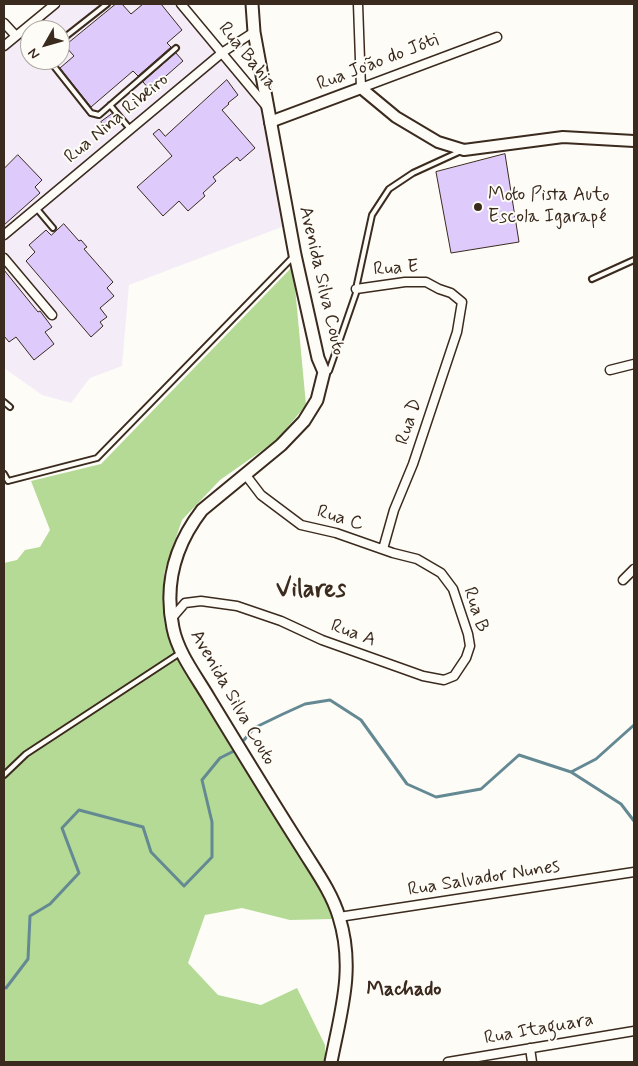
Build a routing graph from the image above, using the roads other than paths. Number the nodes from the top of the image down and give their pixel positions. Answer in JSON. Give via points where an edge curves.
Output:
{"nodes":[{"id":1,"x":55,"y":4,"type":"edge"},
{"id":2,"x":107,"y":4,"type":"edge"},
{"id":3,"x":181,"y":4,"type":"edge"},
{"id":4,"x":252,"y":4,"type":"edge"},
{"id":5,"x":358,"y":4,"type":"edge"},
{"id":6,"x":4,"y":23,"type":"edge"},
{"id":7,"x":254,"y":32,"type":"junction"},
{"id":8,"x":70,"y":33,"type":"edge"},
{"id":9,"x":16,"y":36,"type":"junction"},
{"id":10,"x":497,"y":37,"type":"dead end"},
{"id":11,"x":4,"y":46,"type":"edge"},
{"id":12,"x":176,"y":48,"type":"dead end"},
{"id":13,"x":223,"y":52,"type":"junction"},
{"id":14,"x":57,"y":70,"type":"edge"},
{"id":15,"x":361,"y":88,"type":"junction"},
{"id":16,"x":110,"y":105,"type":"junction"},
{"id":17,"x":268,"y":108,"type":"junction"},
{"id":18,"x":270,"y":122,"type":"junction"},
{"id":19,"x":130,"y":129,"type":"junction"},
{"id":20,"x":634,"y":141,"type":"edge"},
{"id":21,"x":464,"y":150,"type":"junction"},
{"id":22,"x":36,"y":208,"type":"junction"},
{"id":23,"x":53,"y":228,"type":"dead end"},
{"id":24,"x":4,"y":235,"type":"edge"},
{"id":25,"x":295,"y":255,"type":"junction"},
{"id":26,"x":4,"y":258,"type":"edge"},
{"id":27,"x":634,"y":260,"type":"edge"},
{"id":28,"x":592,"y":279,"type":"dead end"},
{"id":29,"x":356,"y":289,"type":"junction"},
{"id":30,"x":462,"y":302,"type":"joint"},
{"id":31,"x":52,"y":315,"type":"dead end"},
{"id":32,"x":634,"y":364,"type":"edge"},
{"id":33,"x":610,"y":370,"type":"dead end"},
{"id":34,"x":324,"y":372,"type":"junction"},
{"id":35,"x":4,"y":402,"type":"edge"},
{"id":36,"x":10,"y":407,"type":"dead end"},
{"id":37,"x":4,"y":474,"type":"edge"},
{"id":38,"x":245,"y":474,"type":"junction"},
{"id":39,"x":6,"y":482,"type":"edge"},
{"id":40,"x":382,"y":550,"type":"junction"},
{"id":41,"x":634,"y":569,"type":"edge"},
{"id":42,"x":441,"y":573,"type":"joint"},
{"id":43,"x":623,"y":580,"type":"dead end"},
{"id":44,"x":172,"y":618,"type":"junction"},
{"id":45,"x":182,"y":652,"type":"junction"},
{"id":46,"x":444,"y":680,"type":"joint"},
{"id":47,"x":4,"y":775,"type":"edge"},
{"id":48,"x":634,"y":872,"type":"edge"},
{"id":49,"x":340,"y":917,"type":"junction"},
{"id":50,"x":634,"y":1030,"type":"edge"},
{"id":51,"x":530,"y":1048,"type":"junction"},
{"id":52,"x":331,"y":1062,"type":"edge"},
{"id":53,"x":448,"y":1062,"type":"edge"},
{"id":54,"x":532,"y":1062,"type":"edge"}],
"edges":[{"from":1,"to":9,"type":"street"},
{"from":2,"to":8,"type":"lane"},
{"from":3,"to":13,"type":"street","name":"Rua Bahia"},
{"from":4,"to":7,"type":"main road","name":"Avenida Silva Couto"},
{"from":5,"to":15,"type":"street"},
{"from":6,"to":9,"type":"street"},
{"from":7,"to":13,"type":"street","name":"Rua Nina Ribeiro"},
{"from":7,"to":17,"type":"main road","name":"Avenida Silva Couto"},
{"from":9,"to":11,"type":"street"},
{"from":10,"to":15,"type":"street","name":"Rua João do Jóti"},
{"from":12,"to":16,"type":"lane"},
{"from":13,"to":17,"type":"street","name":"Rua Bahia"},
{"from":13,"to":19,"type":"street","name":"Rua Nina Ribeiro"},
{"from":14,"to":16,"type":"lane","via":[[91,113],[99,115]]},
{"from":15,"to":18,"type":"street","name":"Rua João do Jóti"},
{"from":15,"to":21,"type":"street","via":[[396,117],[438,142]]},
{"from":16,"to":19,"type":"lane"},
{"from":17,"to":18,"type":"main road","name":"Avenida Silva Couto"},
{"from":18,"to":25,"type":"main road","name":"Avenida Silva Couto"},
{"from":19,"to":22,"type":"street","name":"Rua Nina Ribeiro"},
{"from":20,"to":21,"type":"street","via":[[563,137]]},
{"from":21,"to":29,"type":"lane","via":[[413,173],[389,189],[372,216]]},
{"from":22,"to":23,"type":"lane"},
{"from":22,"to":24,"type":"street","name":"Rua Nina Ribeiro"},
{"from":25,"to":34,"type":"main road","name":"Avenida Silva Couto"},
{"from":25,"to":39,"type":"lane","via":[[98,458]]},
{"from":26,"to":31,"type":"street"},
{"from":27,"to":28,"type":"lane"},
{"from":29,"to":30,"type":"street","name":"Rua E","via":[[426,282],[451,293]]},
{"from":29,"to":34,"type":"lane","via":[[329,370]]},
{"from":30,"to":40,"type":"street","name":"Rua D","via":[[457,332]]},
{"from":32,"to":33,"type":"street"},
{"from":34,"to":38,"type":"main road","name":"Avenida Silva Couto","via":[[317,400],[304,421]]},
{"from":35,"to":36,"type":"lane"},
{"from":37,"to":39,"type":"lane"},
{"from":38,"to":40,"type":"street","name":"Rua C","via":[[261,495],[301,524]]},
{"from":38,"to":44,"type":"main road","name":"Avenida Silva Couto","via":[[202,510],[182,540],[171,578]]},
{"from":40,"to":42,"type":"street","name":"Rua C","via":[[417,559]]},
{"from":41,"to":43,"type":"street"},
{"from":42,"to":46,"type":"street","name":"Rua B","via":[[453,589],[470,646],[454,676]]},
{"from":44,"to":45,"type":"main road","name":"Avenida Silva Couto"},
{"from":44,"to":46,"type":"street","name":"Rua A","via":[[185,603],[201,600],[237,606],[422,676]]},
{"from":45,"to":47,"type":"lane","via":[[26,754]]},
{"from":45,"to":49,"type":"main road","name":"Avenida Silva Couto","via":[[327,889]]},
{"from":48,"to":49,"type":"street","name":"Rua Salvador Nunes"},
{"from":49,"to":52,"type":"main road","name":"Avenida Silva Couto","via":[[347,983]]},
{"from":50,"to":51,"type":"street","name":"Rua Itaguara"},
{"from":51,"to":53,"type":"street","name":"Rua Itaguara"},
{"from":51,"to":54,"type":"street"}]}
